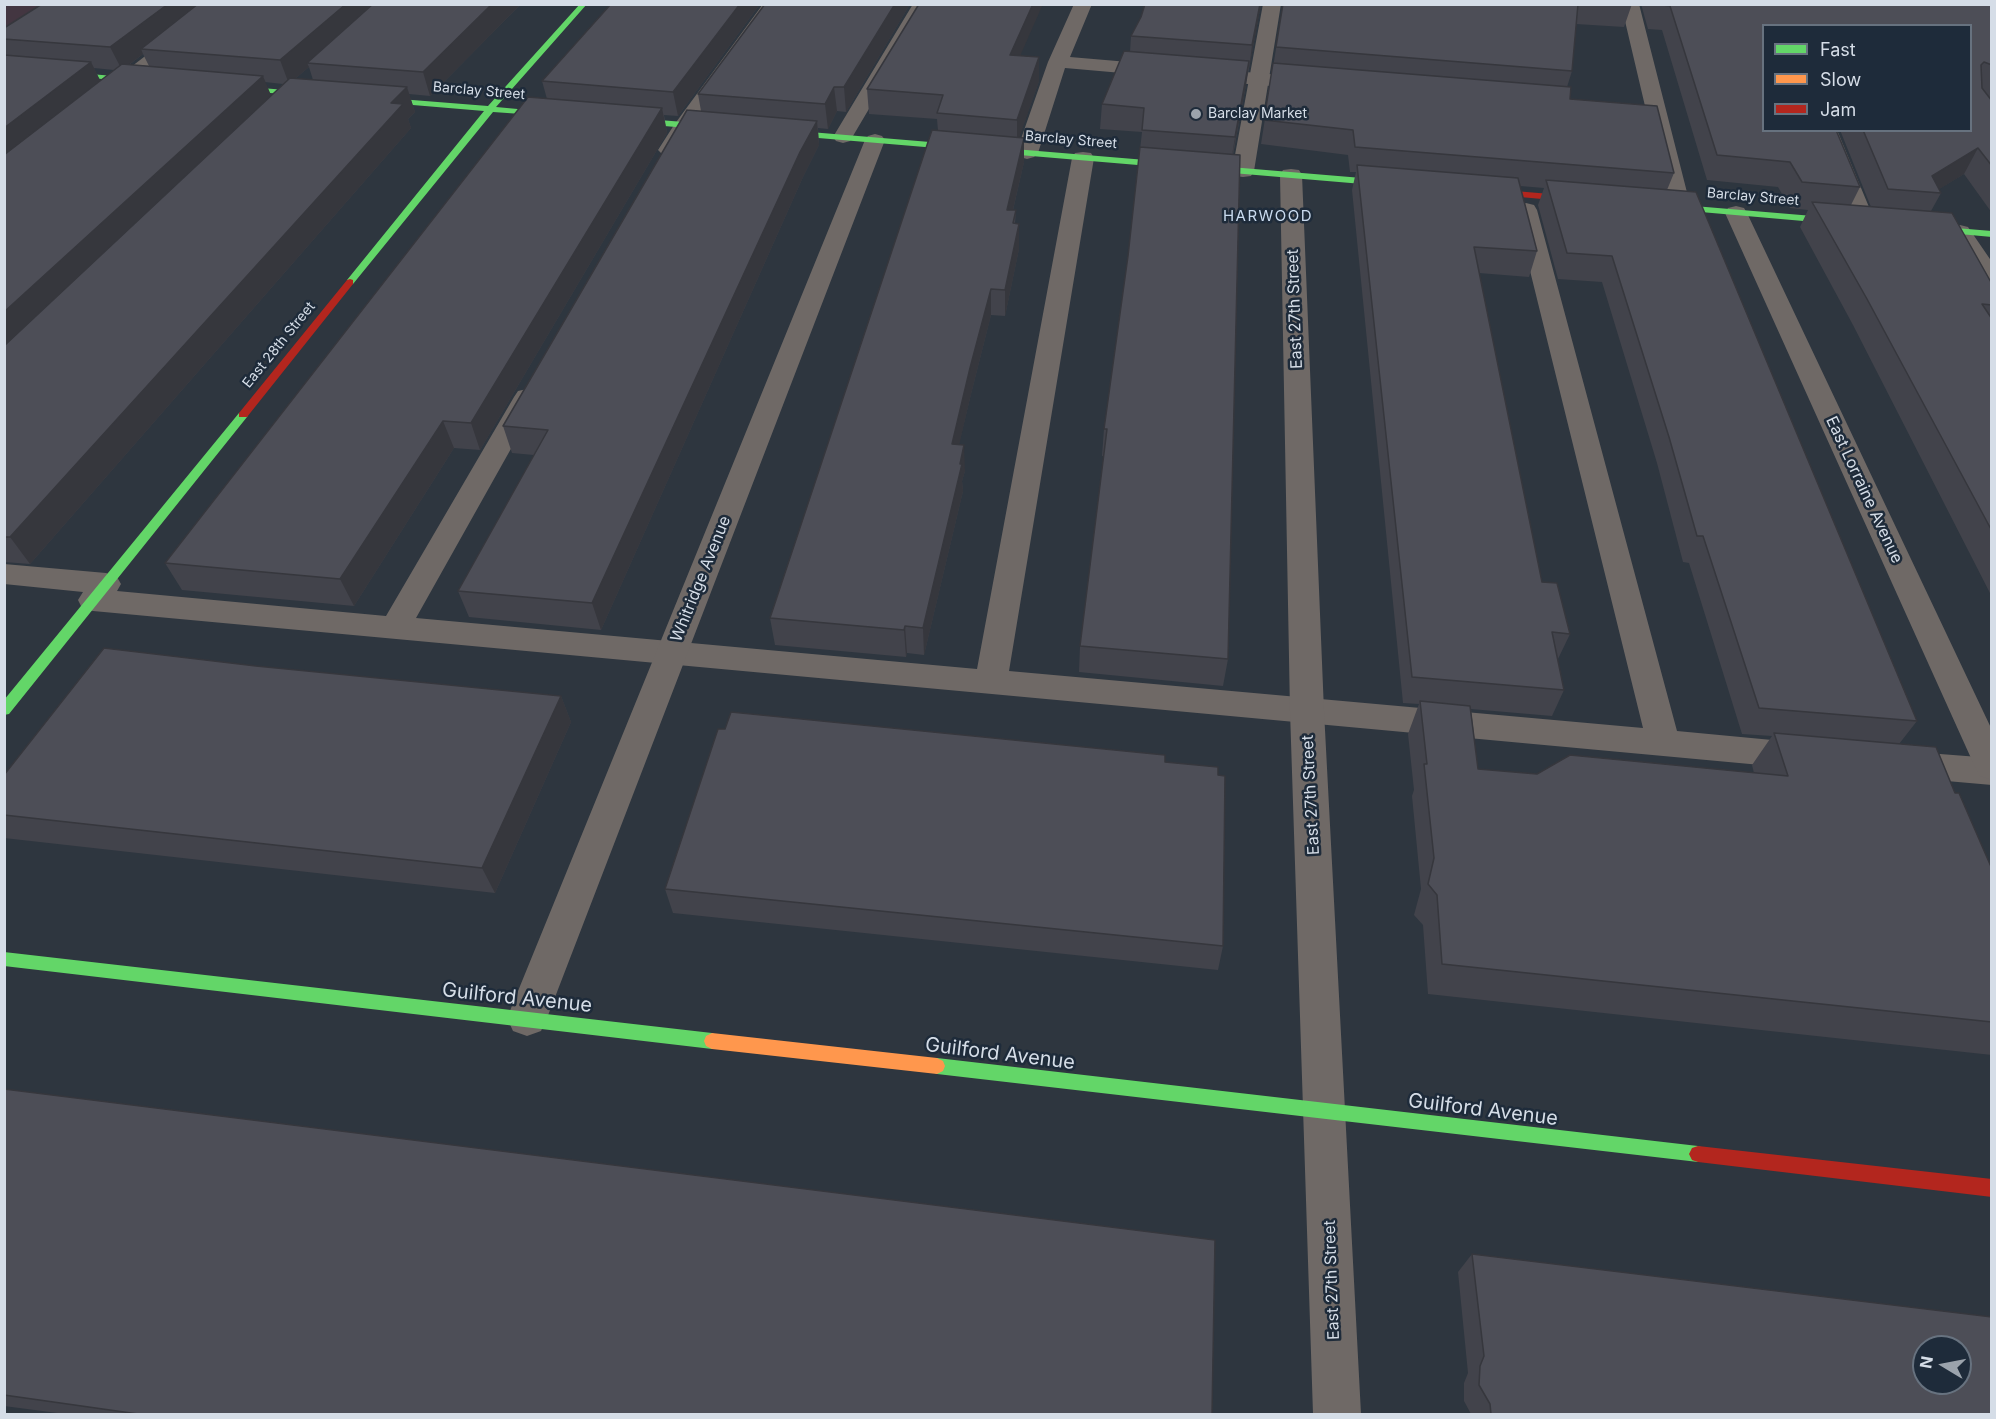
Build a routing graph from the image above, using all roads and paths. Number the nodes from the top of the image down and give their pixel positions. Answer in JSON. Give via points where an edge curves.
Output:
{"nodes":[{"id":1,"x":225,"y":4,"type":"edge"},
{"id":2,"x":584,"y":4,"type":"edge"},
{"id":3,"x":773,"y":4,"type":"edge"},
{"id":4,"x":922,"y":4,"type":"edge"},
{"id":5,"x":1083,"y":4,"type":"edge"},
{"id":6,"x":1272,"y":4,"type":"edge"},
{"id":7,"x":1630,"y":4,"type":"edge"},
{"id":8,"x":1058,"y":62,"type":"junction"},
{"id":9,"x":4,"y":69,"type":"edge"},
{"id":10,"x":319,"y":70,"type":"edge"},
{"id":11,"x":127,"y":79,"type":"junction"},
{"id":12,"x":1259,"y":79,"type":"junction"},
{"id":13,"x":160,"y":82,"type":"edge"},
{"id":14,"x":204,"y":85,"type":"edge"},
{"id":15,"x":1330,"y":85,"type":"edge"},
{"id":16,"x":294,"y":93,"type":"junction"},
{"id":17,"x":94,"y":105,"type":"edge"},
{"id":18,"x":277,"y":109,"type":"edge"},
{"id":19,"x":491,"y":109,"type":"junction"},
{"id":20,"x":1633,"y":109,"type":"edge"},
{"id":21,"x":1656,"y":111,"type":"junction"},
{"id":22,"x":578,"y":116,"type":"edge"},
{"id":23,"x":602,"y":118,"type":"edge"},
{"id":24,"x":684,"y":125,"type":"junction"},
{"id":25,"x":741,"y":129,"type":"edge"},
{"id":26,"x":763,"y":131,"type":"edge"},
{"id":27,"x":1827,"y":132,"type":"edge"},
{"id":28,"x":843,"y":137,"type":"junction"},
{"id":29,"x":875,"y":140,"type":"junction"},
{"id":30,"x":1027,"y":153,"type":"junction"},
{"id":31,"x":1083,"y":158,"type":"junction"},
{"id":32,"x":660,"y":166,"type":"edge"},
{"id":33,"x":1244,"y":171,"type":"junction"},
{"id":34,"x":1291,"y":175,"type":"junction"},
{"id":35,"x":1409,"y":185,"type":"edge"},
{"id":36,"x":1466,"y":190,"type":"edge"},
{"id":37,"x":1522,"y":195,"type":"junction"},
{"id":38,"x":1601,"y":201,"type":"edge"},
{"id":39,"x":1646,"y":205,"type":"edge"},
{"id":40,"x":1680,"y":208,"type":"junction"},
{"id":41,"x":1736,"y":213,"type":"junction"},
{"id":42,"x":1871,"y":224,"type":"joint"},
{"id":43,"x":1901,"y":226,"type":"edge"},
{"id":44,"x":1960,"y":232,"type":"junction"},
{"id":45,"x":1992,"y":234,"type":"edge"},
{"id":46,"x":1992,"y":281,"type":"edge"},
{"id":47,"x":537,"y":381,"type":"edge"},
{"id":48,"x":4,"y":574,"type":"edge"},
{"id":49,"x":99,"y":592,"type":"junction"},
{"id":50,"x":395,"y":627,"type":"junction"},
{"id":51,"x":672,"y":652,"type":"junction"},
{"id":52,"x":991,"y":682,"type":"junction"},
{"id":53,"x":4,"y":710,"type":"edge"},
{"id":54,"x":1307,"y":711,"type":"junction"},
{"id":55,"x":1662,"y":743,"type":"junction"},
{"id":56,"x":1839,"y":759,"type":"edge"},
{"id":57,"x":1874,"y":762,"type":"edge"},
{"id":58,"x":1992,"y":767,"type":"edge"},
{"id":59,"x":1992,"y":772,"type":"edge"},
{"id":60,"x":4,"y":959,"type":"edge"},
{"id":61,"x":527,"y":1018,"type":"junction"},
{"id":62,"x":1326,"y":1112,"type":"junction"},
{"id":63,"x":1992,"y":1188,"type":"edge"},
{"id":64,"x":1337,"y":1414,"type":"edge"}],
"edges":[{"from":1,"to":11,"type":"street"},
{"from":2,"to":19,"type":"street","name":"East 28th Street"},
{"from":3,"to":24,"type":"street"},
{"from":4,"to":28,"type":"street"},
{"from":5,"to":8,"type":"street"},
{"from":6,"to":12,"type":"street"},
{"from":7,"to":21,"type":"street"},
{"from":8,"to":12,"type":"street"},
{"from":8,"to":30,"type":"street"},
{"from":9,"to":11,"type":"street"},
{"from":10,"to":16,"type":"street"},
{"from":11,"to":13,"type":"street"},
{"from":11,"to":17,"type":"street"},
{"from":12,"to":15,"type":"street"},
{"from":12,"to":33,"type":"street"},
{"from":14,"to":16,"type":"street","name":"Barclay Street"},
{"from":16,"to":18,"type":"street"},
{"from":16,"to":19,"type":"street","name":"Barclay Street"},
{"from":19,"to":22,"type":"street","name":"Barclay Street"},
{"from":19,"to":49,"type":"street","name":"East 28th Street"},
{"from":20,"to":21,"type":"street"},
{"from":21,"to":40,"type":"street"},
{"from":23,"to":24,"type":"street"},
{"from":24,"to":25,"type":"street"},
{"from":24,"to":32,"type":"street"},
{"from":26,"to":28,"type":"street","name":"Barclay Street"},
{"from":27,"to":42,"type":"street"},
{"from":28,"to":29,"type":"street","name":"Barclay Street"},
{"from":29,"to":30,"type":"street","name":"Barclay Street"},
{"from":29,"to":51,"type":"street","name":"Whitridge Avenue"},
{"from":30,"to":31,"type":"street","name":"Barclay Street"},
{"from":31,"to":33,"type":"street","name":"Barclay Street"},
{"from":31,"to":52,"type":"street"},
{"from":33,"to":34,"type":"street","name":"Barclay Street"},
{"from":34,"to":35,"type":"street","name":"Barclay Street"},
{"from":34,"to":54,"type":"street","name":"East 27th Street"},
{"from":36,"to":37,"type":"street"},
{"from":37,"to":38,"type":"street"},
{"from":37,"to":55,"type":"street"},
{"from":39,"to":40,"type":"street","name":"Barclay Street"},
{"from":40,"to":41,"type":"street","name":"Barclay Street"},
{"from":41,"to":42,"type":"street","name":"Barclay Street"},
{"from":41,"to":58,"type":"street","name":"East Lorraine Avenue"},
{"from":43,"to":44,"type":"street"},
{"from":44,"to":45,"type":"street"},
{"from":44,"to":46,"type":"street"},
{"from":47,"to":50,"type":"street"},
{"from":48,"to":49,"type":"street"},
{"from":49,"to":50,"type":"street"},
{"from":49,"to":53,"type":"street","name":"East 28th Street"},
{"from":50,"to":51,"type":"street"},
{"from":51,"to":52,"type":"street"},
{"from":51,"to":61,"type":"street","name":"Whitridge Avenue"},
{"from":52,"to":54,"type":"street"},
{"from":54,"to":55,"type":"street"},
{"from":54,"to":62,"type":"street","name":"East 27th Street"},
{"from":55,"to":56,"type":"street"},
{"from":57,"to":59,"type":"street"},
{"from":60,"to":61,"type":"street","name":"Guilford Avenue"},
{"from":61,"to":62,"type":"street","name":"Guilford Avenue"},
{"from":62,"to":63,"type":"street","name":"Guilford Avenue"},
{"from":62,"to":64,"type":"street","name":"East 27th Street"}]}
